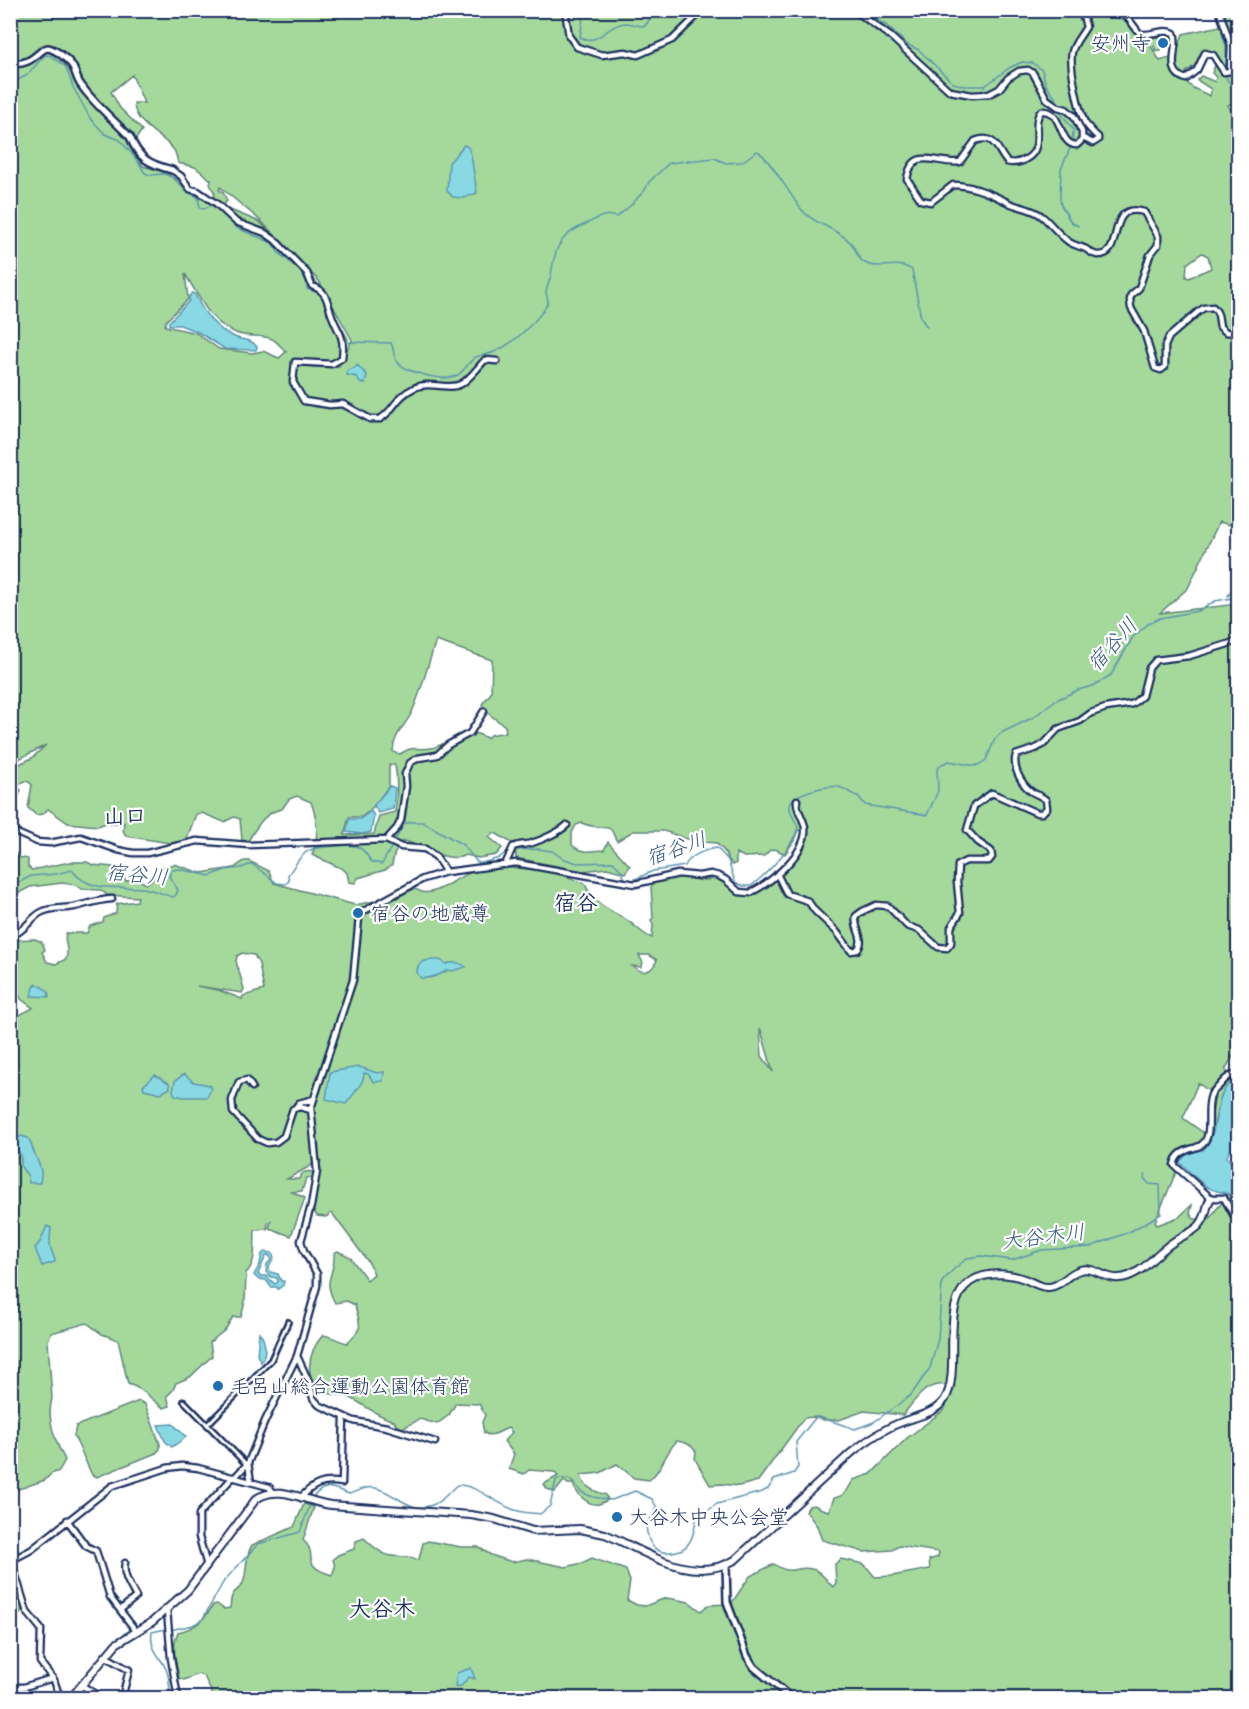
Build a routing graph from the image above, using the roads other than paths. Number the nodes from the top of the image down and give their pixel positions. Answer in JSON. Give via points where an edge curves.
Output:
{"nodes":[{"id":1,"x":565,"y":10,"type":"edge"},
{"id":2,"x":704,"y":10,"type":"edge"},
{"id":3,"x":809,"y":10,"type":"edge"},
{"id":4,"x":828,"y":10,"type":"edge"},
{"id":5,"x":854,"y":10,"type":"edge"},
{"id":6,"x":1077,"y":10,"type":"edge"},
{"id":7,"x":1122,"y":10,"type":"edge"},
{"id":8,"x":1219,"y":10,"type":"edge"},
{"id":9,"x":10,"y":63,"type":"edge"},
{"id":10,"x":1083,"y":138,"type":"junction"},
{"id":11,"x":172,"y":170,"type":"joint"},
{"id":12,"x":1239,"y":333,"type":"edge"},
{"id":13,"x":497,"y":361,"type":"dead end"},
{"id":14,"x":1239,"y":640,"type":"edge"},
{"id":15,"x":484,"y":711,"type":"dead end"},
{"id":16,"x":797,"y":800,"type":"dead end"},
{"id":17,"x":567,"y":825,"type":"dead end"},
{"id":18,"x":10,"y":830,"type":"edge"},
{"id":19,"x":386,"y":840,"type":"junction"},
{"id":20,"x":504,"y":865,"type":"junction"},
{"id":21,"x":446,"y":872,"type":"junction"},
{"id":22,"x":777,"y":874,"type":"junction"},
{"id":23,"x":112,"y":899,"type":"dead end"},
{"id":24,"x":10,"y":937,"type":"edge"},
{"id":25,"x":1239,"y":1074,"type":"edge"},
{"id":26,"x":252,"y":1087,"type":"dead end"},
{"id":27,"x":314,"y":1099,"type":"junction"},
{"id":28,"x":296,"y":1107,"type":"junction"},
{"id":29,"x":311,"y":1110,"type":"junction"},
{"id":30,"x":1211,"y":1198,"type":"junction"},
{"id":31,"x":1239,"y":1223,"type":"edge"},
{"id":32,"x":288,"y":1322,"type":"dead end"},
{"id":33,"x":297,"y":1356,"type":"junction"},
{"id":34,"x":184,"y":1401,"type":"dead end"},
{"id":35,"x":344,"y":1417,"type":"junction"},
{"id":36,"x":207,"y":1425,"type":"junction"},
{"id":37,"x":435,"y":1442,"type":"dead end"},
{"id":38,"x":248,"y":1464,"type":"junction"},
{"id":39,"x":234,"y":1477,"type":"junction"},
{"id":40,"x":254,"y":1482,"type":"junction"},
{"id":41,"x":273,"y":1492,"type":"junction"},
{"id":42,"x":261,"y":1496,"type":"junction"},
{"id":43,"x":301,"y":1498,"type":"junction"},
{"id":44,"x":67,"y":1520,"type":"junction"},
{"id":45,"x":11,"y":1561,"type":"edge"},
{"id":46,"x":125,"y":1563,"type":"dead end"},
{"id":47,"x":726,"y":1565,"type":"junction"},
{"id":48,"x":207,"y":1566,"type":"junction"},
{"id":49,"x":120,"y":1610,"type":"junction"},
{"id":50,"x":167,"y":1610,"type":"junction"},
{"id":51,"x":136,"y":1631,"type":"junction"},
{"id":52,"x":105,"y":1656,"type":"junction"},
{"id":53,"x":53,"y":1678,"type":"junction"},
{"id":54,"x":81,"y":1685,"type":"junction"},
{"id":55,"x":10,"y":1687,"type":"edge"},
{"id":56,"x":60,"y":1698,"type":"edge"},
{"id":57,"x":71,"y":1698,"type":"edge"},
{"id":58,"x":102,"y":1698,"type":"edge"},
{"id":59,"x":122,"y":1698,"type":"edge"},
{"id":60,"x":178,"y":1698,"type":"edge"},
{"id":61,"x":792,"y":1698,"type":"edge"}],
"edges":[{"from":1,"to":2,"type":"street","via":[[569,36],[576,46],[602,55],[638,55],[672,40]]},
{"from":3,"to":4,"type":"street"},
{"from":5,"to":10,"type":"street","via":[[890,36],[950,91],[989,94],[1019,71],[1028,70],[1047,99],[1074,116]]},
{"from":6,"to":10,"type":"street","via":[[1086,27],[1071,56],[1076,90],[1086,124],[1098,140],[1093,143]]},
{"from":7,"to":8,"type":"street","via":[[1140,34],[1174,33],[1172,61],[1179,76],[1186,79],[1197,70],[1205,53],[1213,55],[1224,72],[1230,71],[1231,45]]},
{"from":9,"to":11,"type":"street","via":[[23,63],[43,50],[53,50],[72,65],[82,86],[130,137],[142,157]]},
{"from":10,"to":12,"type":"street","via":[[1077,145],[1071,145],[1057,120],[1049,112],[1041,111],[1037,116],[1035,150],[1021,162],[1007,162],[998,147],[980,139],[960,162],[936,162],[924,157],[916,160],[907,179],[925,202],[931,202],[953,185],[1022,206],[1042,216],[1070,243],[1096,255],[1103,255],[1112,246],[1126,212],[1144,212],[1159,241],[1130,300],[1155,368],[1165,367],[1169,337],[1204,308],[1217,311],[1222,330]]},
{"from":11,"to":13,"type":"street","via":[[190,189],[211,200],[236,222],[275,240],[329,301],[343,336],[342,358],[332,364],[295,362],[294,382],[304,401],[343,404],[364,416],[380,419],[404,393],[425,384],[456,386],[485,360]]},
{"from":14,"to":22,"type":"street","via":[[1189,656],[1156,660],[1149,668],[1142,696],[1132,704],[1091,712],[1058,729],[1037,748],[1016,755],[1015,765],[1021,779],[1046,800],[1047,808],[1037,813],[992,793],[974,806],[967,830],[991,851],[992,857],[989,861],[958,865],[960,913],[951,927],[947,948],[939,947],[882,905],[856,916],[854,924],[861,945],[851,951],[808,901],[787,894]]},
{"from":15,"to":19,"type":"street","via":[[470,733],[437,755],[418,758],[410,764],[405,774],[400,820]]},
{"from":16,"to":22,"type":"street","via":[[804,835],[795,855]]},
{"from":17,"to":20,"type":"street","via":[[535,842],[513,847]]},
{"from":18,"to":19,"type":"street","via":[[37,842],[81,837],[134,853],[197,841],[249,845]]},
{"from":19,"to":21,"type":"street","via":[[401,847],[425,849]]},
{"from":20,"to":21,"type":"street"},
{"from":20,"to":22,"type":"street","via":[[528,864],[635,884],[678,874],[711,874],[726,880],[739,892],[750,893]]},
{"from":21,"to":27,"type":"street","via":[[413,884],[364,911],[359,918],[353,980]]},
{"from":23,"to":24,"type":"street","via":[[44,911]]},
{"from":25,"to":30,"type":"street","via":[[1227,1076],[1211,1094],[1206,1142],[1186,1149],[1175,1161],[1175,1167]]},
{"from":26,"to":28,"type":"street","via":[[247,1080],[239,1082],[231,1108],[262,1141],[281,1140]]},
{"from":27,"to":28,"type":"street","via":[[299,1102]]},
{"from":27,"to":29,"type":"street"},
{"from":28,"to":29,"type":"street"},
{"from":29,"to":33,"type":"street","via":[[317,1171],[301,1244],[318,1282]]},
{"from":30,"to":31,"type":"street","via":[[1224,1198]]},
{"from":30,"to":47,"type":"main road","via":[[1196,1229],[1129,1276],[1118,1279],[1086,1269],[1048,1287],[1004,1274],[969,1283],[956,1308],[951,1386],[944,1400],[851,1453]]},
{"from":32,"to":36,"type":"street","via":[[271,1360]]},
{"from":33,"to":35,"type":"street","via":[[313,1398]]},
{"from":33,"to":38,"type":"street"},
{"from":34,"to":36,"type":"street"},
{"from":35,"to":37,"type":"street"},
{"from":35,"to":43,"type":"street","via":[[342,1483],[319,1483]]},
{"from":36,"to":38,"type":"street"},
{"from":38,"to":39,"type":"street"},
{"from":38,"to":40,"type":"street"},
{"from":39,"to":40,"type":"street"},
{"from":39,"to":44,"type":"street","via":[[190,1467],[167,1468],[112,1486]]},
{"from":39,"to":48,"type":"street","via":[[199,1514],[198,1537]]},
{"from":40,"to":41,"type":"street"},
{"from":40,"to":42,"type":"street"},
{"from":41,"to":42,"type":"main road"},
{"from":41,"to":43,"type":"main road"},
{"from":42,"to":48,"type":"main road"},
{"from":43,"to":47,"type":"main road","via":[[471,1515],[533,1531],[592,1530],[682,1568],[703,1571]]},
{"from":44,"to":45,"type":"street"},
{"from":44,"to":49,"type":"street","via":[[86,1546],[96,1551],[108,1593]]},
{"from":45,"to":53,"type":"street","via":[[27,1612],[41,1629],[40,1662]]},
{"from":46,"to":49,"type":"street","via":[[136,1597]]},
{"from":47,"to":61,"type":"street","via":[[727,1602],[747,1656],[754,1667]]},
{"from":48,"to":50,"type":"main road"},
{"from":49,"to":51,"type":"street"},
{"from":50,"to":51,"type":"main road"},
{"from":50,"to":60,"type":"street"},
{"from":51,"to":52,"type":"main road"},
{"from":52,"to":54,"type":"main road"},
{"from":52,"to":59,"type":"street","via":[[129,1670]]},
{"from":53,"to":55,"type":"street"},
{"from":53,"to":56,"type":"street"},
{"from":54,"to":57,"type":"main road"},
{"from":54,"to":58,"type":"street"}]}
